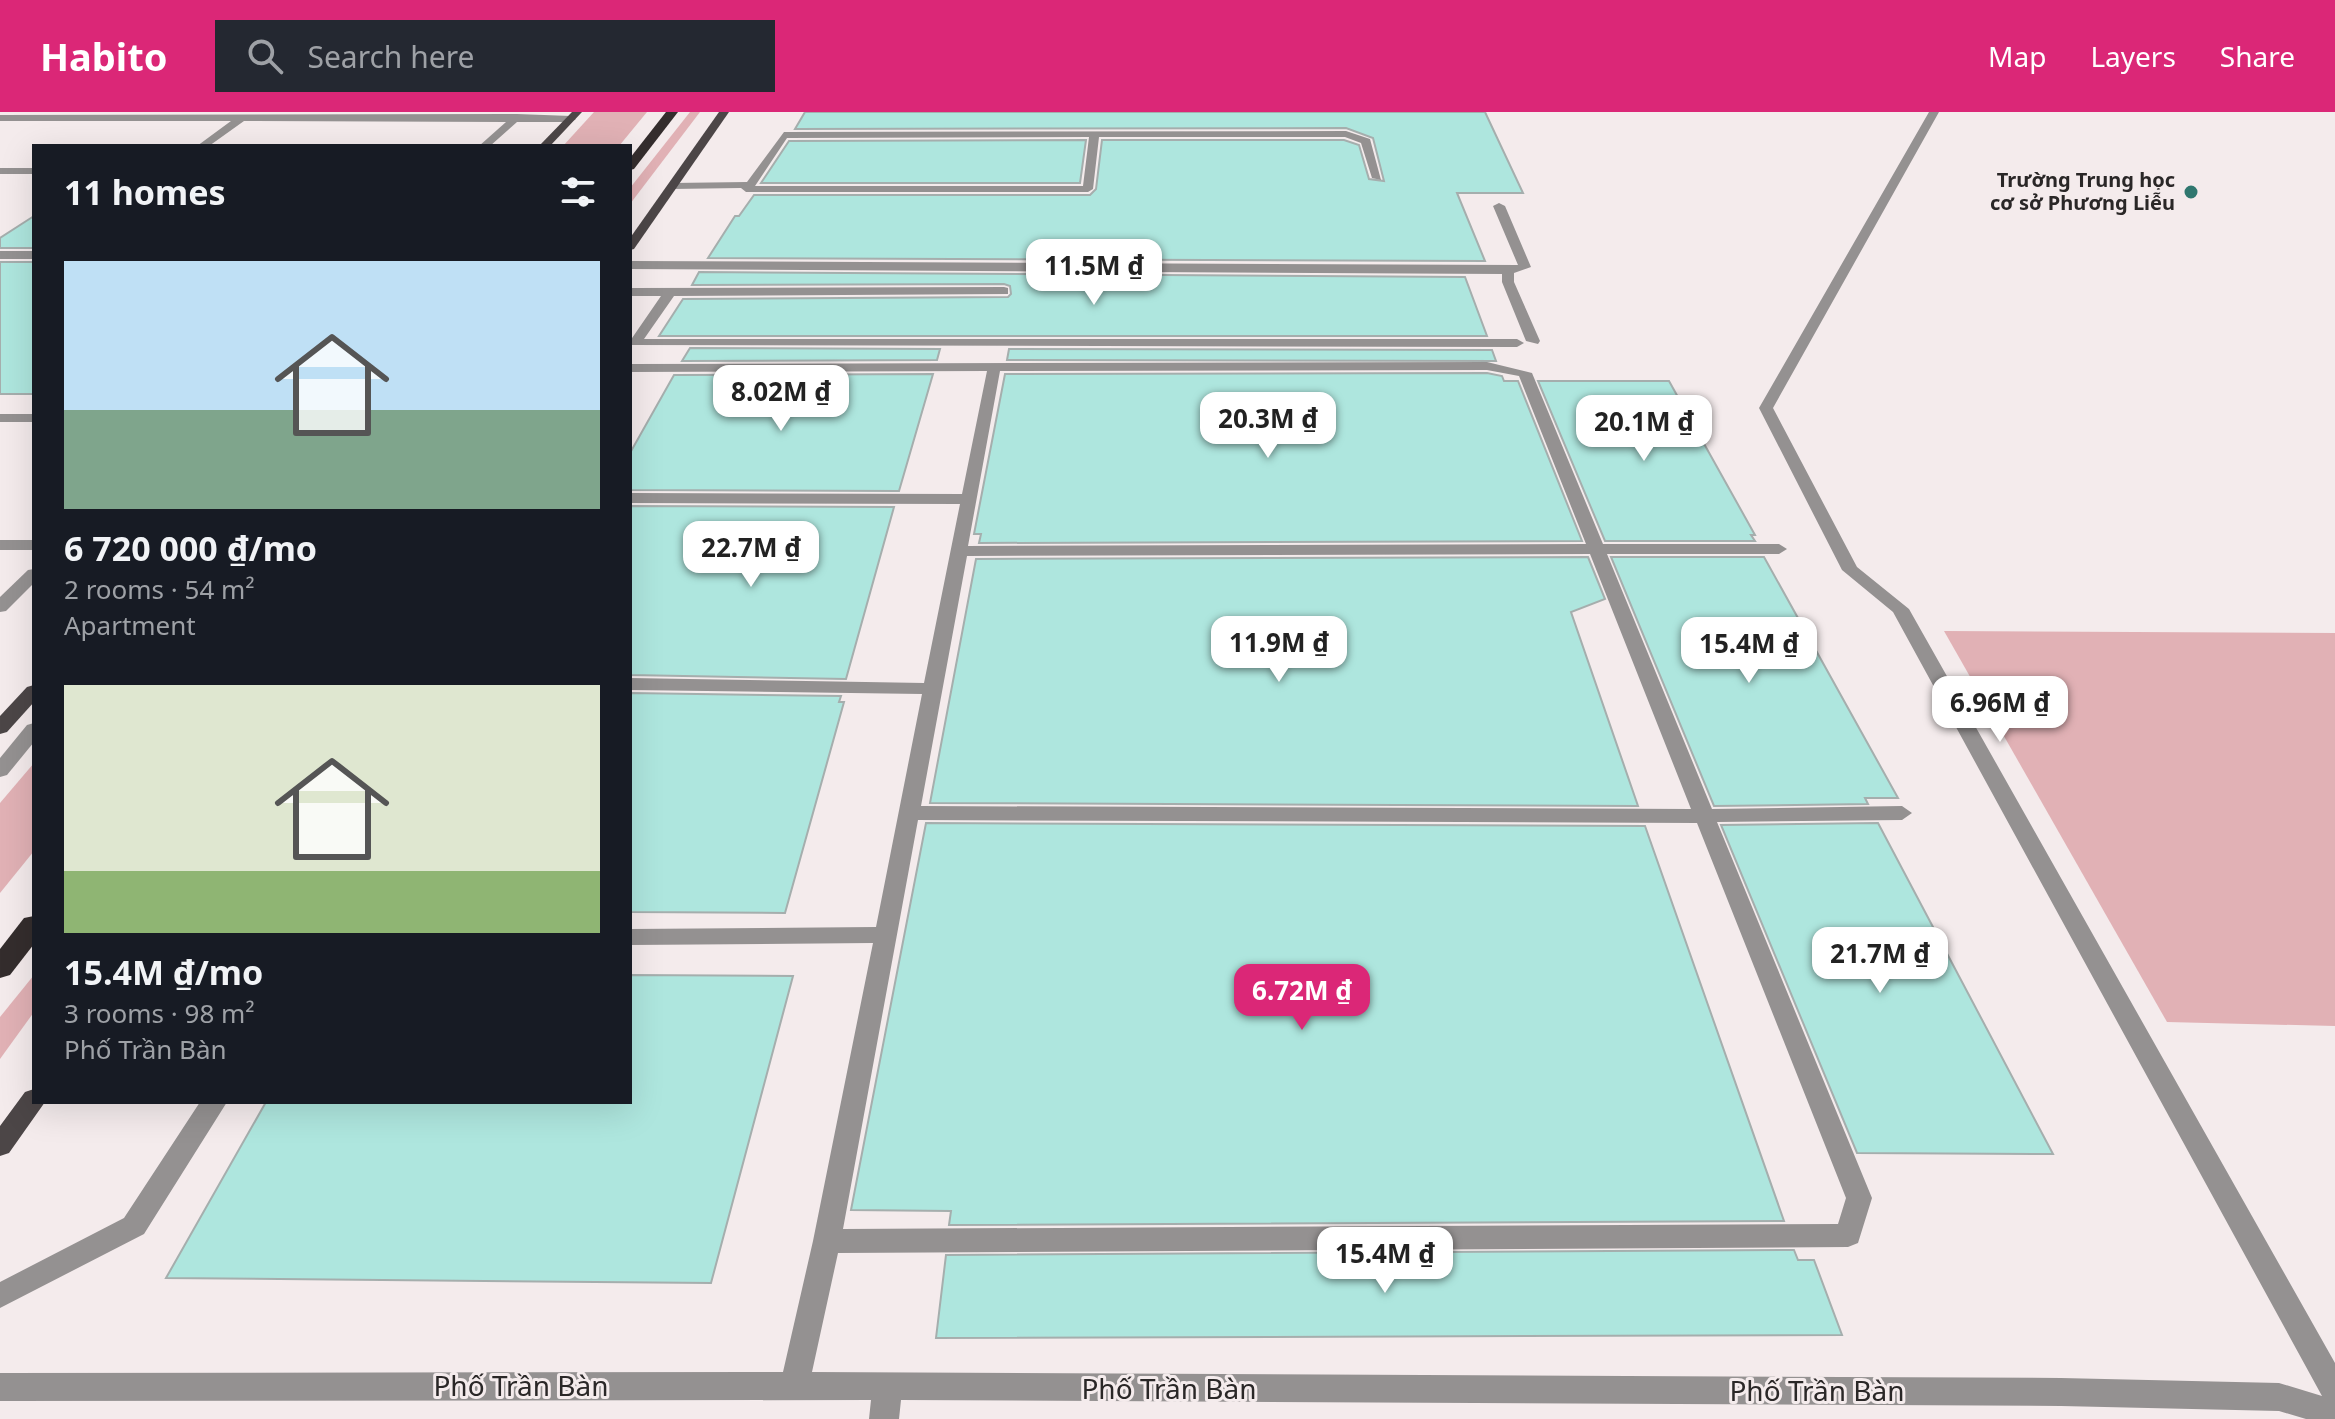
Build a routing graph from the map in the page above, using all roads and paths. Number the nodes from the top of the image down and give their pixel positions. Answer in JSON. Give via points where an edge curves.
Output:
{"nodes":[{"id":1,"x":125,"y":112,"type":"edge"},
{"id":2,"x":177,"y":112,"type":"edge"},
{"id":3,"x":672,"y":112,"type":"edge"},
{"id":4,"x":724,"y":112,"type":"edge"},
{"id":5,"x":1934,"y":112,"type":"edge"},
{"id":6,"x":246,"y":115,"type":"edge"},
{"id":7,"x":304,"y":115,"type":"edge"},
{"id":8,"x":375,"y":115,"type":"edge"},
{"id":9,"x":518,"y":115,"type":"edge"},
{"id":10,"x":574,"y":115,"type":"edge"},
{"id":11,"x":0,"y":118,"type":"edge"},
{"id":12,"x":115,"y":118,"type":"junction"},
{"id":13,"x":166,"y":118,"type":"junction"},
{"id":14,"x":403,"y":119,"type":"junction"},
{"id":15,"x":387,"y":133,"type":"dead end"},
{"id":16,"x":1094,"y":135,"type":"junction"},
{"id":17,"x":205,"y":144,"type":"edge"},
{"id":18,"x":486,"y":144,"type":"edge"},
{"id":19,"x":546,"y":144,"type":"edge"},
{"id":20,"x":632,"y":163,"type":"edge"},
{"id":21,"x":0,"y":171,"type":"edge"},
{"id":22,"x":32,"y":171,"type":"edge"},
{"id":23,"x":1377,"y":178,"type":"dead end"},
{"id":24,"x":749,"y":185,"type":"junction"},
{"id":25,"x":672,"y":186,"type":"junction"},
{"id":26,"x":1499,"y":206,"type":"dead end"},
{"id":27,"x":632,"y":243,"type":"edge"},
{"id":28,"x":0,"y":255,"type":"edge"},
{"id":29,"x":32,"y":255,"type":"edge"},
{"id":30,"x":632,"y":265,"type":"edge"},
{"id":31,"x":1508,"y":270,"type":"junction"},
{"id":32,"x":1004,"y":291,"type":"dead end"},
{"id":33,"x":632,"y":292,"type":"edge"},
{"id":34,"x":670,"y":292,"type":"junction"},
{"id":35,"x":1533,"y":341,"type":"dead end"},
{"id":36,"x":1517,"y":343,"type":"dead end"},
{"id":37,"x":636,"y":368,"type":"edge"},
{"id":38,"x":994,"y":369,"type":"junction"},
{"id":39,"x":0,"y":418,"type":"edge"},
{"id":40,"x":32,"y":418,"type":"edge"},
{"id":41,"x":632,"y":498,"type":"edge"},
{"id":42,"x":969,"y":499,"type":"junction"},
{"id":43,"x":0,"y":545,"type":"edge"},
{"id":44,"x":32,"y":545,"type":"edge"},
{"id":45,"x":1779,"y":549,"type":"dead end"},
{"id":46,"x":1596,"y":550,"type":"junction"},
{"id":47,"x":959,"y":551,"type":"junction"},
{"id":48,"x":32,"y":576,"type":"edge"},
{"id":49,"x":0,"y":607,"type":"edge"},
{"id":50,"x":632,"y":684,"type":"edge"},
{"id":51,"x":933,"y":689,"type":"junction"},
{"id":52,"x":32,"y":693,"type":"edge"},
{"id":53,"x":0,"y":728,"type":"edge"},
{"id":54,"x":32,"y":731,"type":"edge"},
{"id":55,"x":0,"y":771,"type":"edge"},
{"id":56,"x":909,"y":813,"type":"junction"},
{"id":57,"x":1902,"y":813,"type":"dead end"},
{"id":58,"x":1704,"y":816,"type":"junction"},
{"id":59,"x":32,"y":928,"type":"edge"},
{"id":60,"x":885,"y":935,"type":"junction"},
{"id":61,"x":632,"y":937,"type":"edge"},
{"id":62,"x":0,"y":968,"type":"edge"},
{"id":63,"x":32,"y":1102,"type":"edge"},
{"id":64,"x":213,"y":1104,"type":"edge"},
{"id":65,"x":0,"y":1146,"type":"edge"},
{"id":66,"x":827,"y":1241,"type":"junction"},
{"id":67,"x":0,"y":1296,"type":"edge"},
{"id":68,"x":795,"y":1386,"type":"junction"},
{"id":69,"x":0,"y":1387,"type":"edge"},
{"id":70,"x":888,"y":1388,"type":"junction"},
{"id":71,"x":2335,"y":1391,"type":"edge"},
{"id":72,"x":2335,"y":1414,"type":"edge"},
{"id":73,"x":884,"y":1419,"type":"edge"}],
"edges":[{"from":1,"to":12,"type":"street"},
{"from":2,"to":13,"type":"street"},
{"from":3,"to":20,"type":"highway"},
{"from":4,"to":25,"type":"main road"},
{"from":5,"to":71,"type":"street","via":[[1766,408],[1850,570],[1900,609]]},
{"from":6,"to":7,"type":"street"},
{"from":6,"to":13,"type":"street"},
{"from":6,"to":17,"type":"street"},
{"from":7,"to":8,"type":"street"},
{"from":8,"to":14,"type":"street"},
{"from":9,"to":10,"type":"street"},
{"from":9,"to":14,"type":"street"},
{"from":9,"to":18,"type":"street"},
{"from":10,"to":19,"type":"main road"},
{"from":11,"to":12,"type":"street"},
{"from":12,"to":13,"type":"street"},
{"from":14,"to":15,"type":"street"},
{"from":16,"to":23,"type":"street","via":[[1353,135],[1366,141]]},
{"from":16,"to":24,"type":"street","via":[[784,135]]},
{"from":16,"to":24,"type":"street","via":[[1088,189],[746,189]]},
{"from":21,"to":22,"type":"street"},
{"from":24,"to":25,"type":"street"},
{"from":25,"to":27,"type":"main road"},
{"from":26,"to":31,"type":"street","via":[[1525,267]]},
{"from":28,"to":29,"type":"street"},
{"from":30,"to":31,"type":"street"},
{"from":31,"to":35,"type":"street"},
{"from":32,"to":34,"type":"street"},
{"from":33,"to":34,"type":"street"},
{"from":34,"to":36,"type":"street","via":[[635,343]]},
{"from":37,"to":38,"type":"street"},
{"from":38,"to":42,"type":"street"},
{"from":38,"to":46,"type":"street","via":[[1487,366],[1525,373]]},
{"from":39,"to":40,"type":"street"},
{"from":41,"to":42,"type":"street"},
{"from":42,"to":47,"type":"street"},
{"from":43,"to":44,"type":"street"},
{"from":45,"to":46,"type":"street"},
{"from":46,"to":47,"type":"street"},
{"from":46,"to":58,"type":"street"},
{"from":47,"to":51,"type":"street"},
{"from":48,"to":49,"type":"street"},
{"from":50,"to":51,"type":"street"},
{"from":51,"to":56,"type":"street"},
{"from":52,"to":53,"type":"main road"},
{"from":54,"to":55,"type":"street"},
{"from":56,"to":58,"type":"street"},
{"from":56,"to":60,"type":"street"},
{"from":57,"to":58,"type":"street"},
{"from":58,"to":66,"type":"street","via":[[1859,1198],[1848,1235]]},
{"from":59,"to":62,"type":"highway"},
{"from":60,"to":61,"type":"street"},
{"from":60,"to":66,"type":"street"},
{"from":63,"to":65,"type":"main road"},
{"from":64,"to":67,"type":"street","via":[[134,1226]]},
{"from":66,"to":68,"type":"street"},
{"from":68,"to":69,"type":"street","name":"Phố Trần Bàn"},
{"from":68,"to":70,"type":"street","name":"Phố Trần Bàn"},
{"from":70,"to":72,"type":"street","name":"Phố Trần Bàn","via":[[2216,1394],[2279,1397]]},
{"from":70,"to":73,"type":"street"}]}
